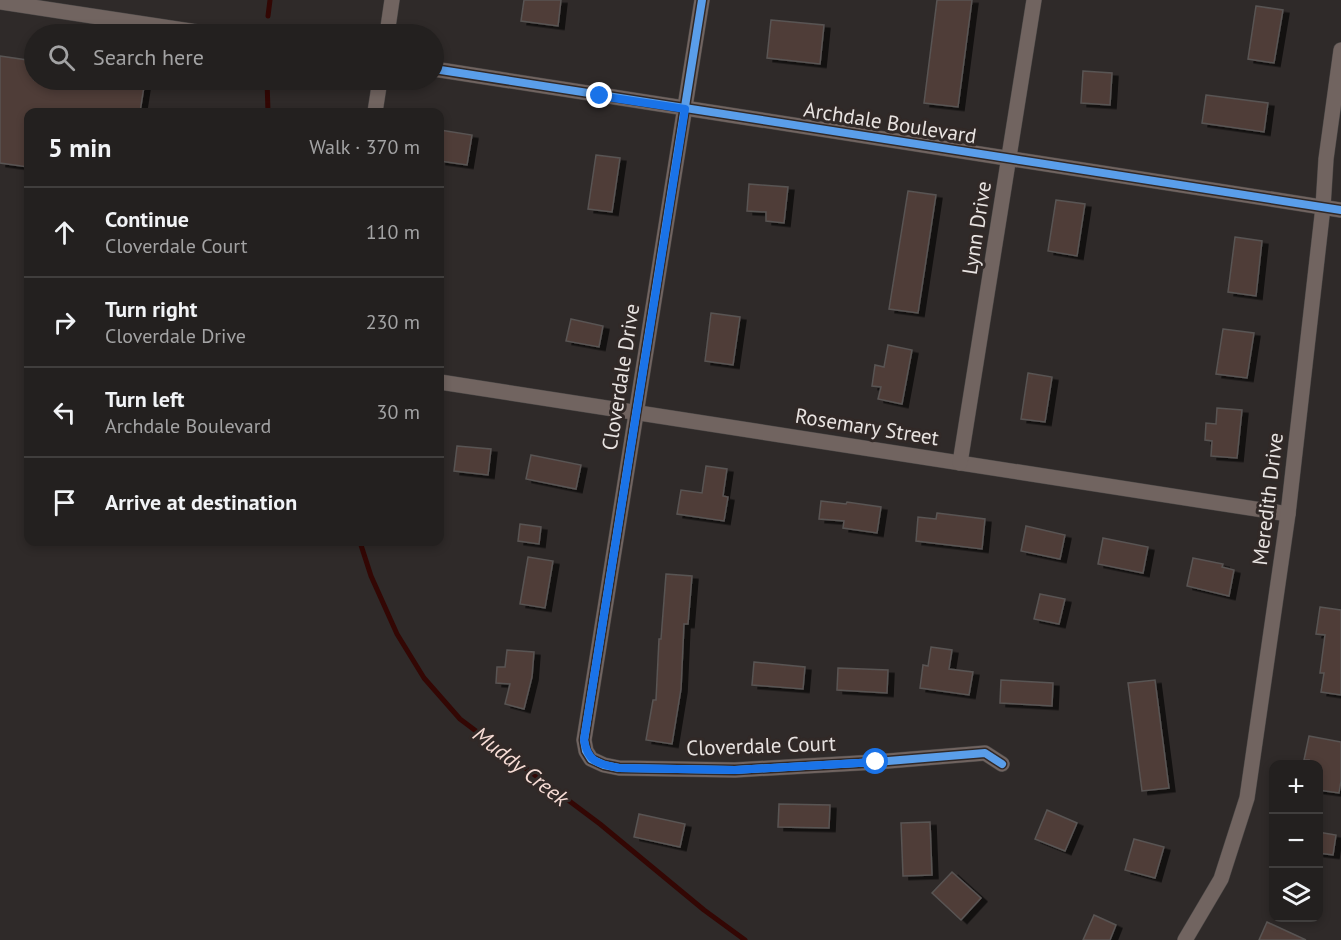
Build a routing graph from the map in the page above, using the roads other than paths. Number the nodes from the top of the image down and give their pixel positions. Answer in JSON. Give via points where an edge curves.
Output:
{"nodes":[{"id":1,"x":392,"y":0,"type":"edge"},
{"id":2,"x":702,"y":0,"type":"edge"},
{"id":3,"x":1034,"y":0,"type":"edge"},
{"id":4,"x":0,"y":2,"type":"edge"},
{"id":5,"x":144,"y":24,"type":"edge"},
{"id":6,"x":388,"y":24,"type":"edge"},
{"id":7,"x":1341,"y":50,"type":"edge"},
{"id":8,"x":444,"y":71,"type":"edge"},
{"id":9,"x":378,"y":90,"type":"edge"},
{"id":10,"x":376,"y":108,"type":"edge"},
{"id":11,"x":685,"y":109,"type":"junction"},
{"id":12,"x":1009,"y":160,"type":"junction"},
{"id":13,"x":1323,"y":207,"type":"junction"},
{"id":14,"x":1341,"y":210,"type":"edge"},
{"id":15,"x":444,"y":383,"type":"edge"},
{"id":16,"x":637,"y":412,"type":"junction"},
{"id":17,"x":960,"y":463,"type":"junction"},
{"id":18,"x":1288,"y":514,"type":"junction"},
{"id":19,"x":591,"y":759,"type":"joint"},
{"id":20,"x":1002,"y":764,"type":"dead end"},
{"id":21,"x":1185,"y":940,"type":"edge"}],
"edges":[{"from":1,"to":6,"type":"street"},
{"from":2,"to":11,"type":"street","name":"Cloverdale Drive"},
{"from":3,"to":12,"type":"street","name":"Lynn Drive"},
{"from":4,"to":5,"type":"street"},
{"from":7,"to":13,"type":"street","name":"Meredith Drive"},
{"from":8,"to":11,"type":"street","name":"Archdale Boulevard"},
{"from":9,"to":10,"type":"street"},
{"from":11,"to":12,"type":"street","name":"Archdale Boulevard"},
{"from":11,"to":16,"type":"street","name":"Cloverdale Drive"},
{"from":12,"to":13,"type":"street","name":"Archdale Boulevard"},
{"from":12,"to":17,"type":"street","name":"Lynn Drive"},
{"from":13,"to":14,"type":"street","name":"Archdale Boulevard"},
{"from":13,"to":18,"type":"street","name":"Meredith Drive"},
{"from":15,"to":16,"type":"street","name":"Rosemary Street"},
{"from":16,"to":17,"type":"street","name":"Rosemary Street"},
{"from":16,"to":19,"type":"street","name":"Cloverdale Drive","via":[[584,740]]},
{"from":17,"to":18,"type":"street","name":"Rosemary Street"},
{"from":18,"to":21,"type":"street","name":"Meredith Drive","via":[[1246,798],[1221,879]]},
{"from":19,"to":20,"type":"street","name":"Cloverdale Court","via":[[619,768],[735,770],[986,753]]}]}
